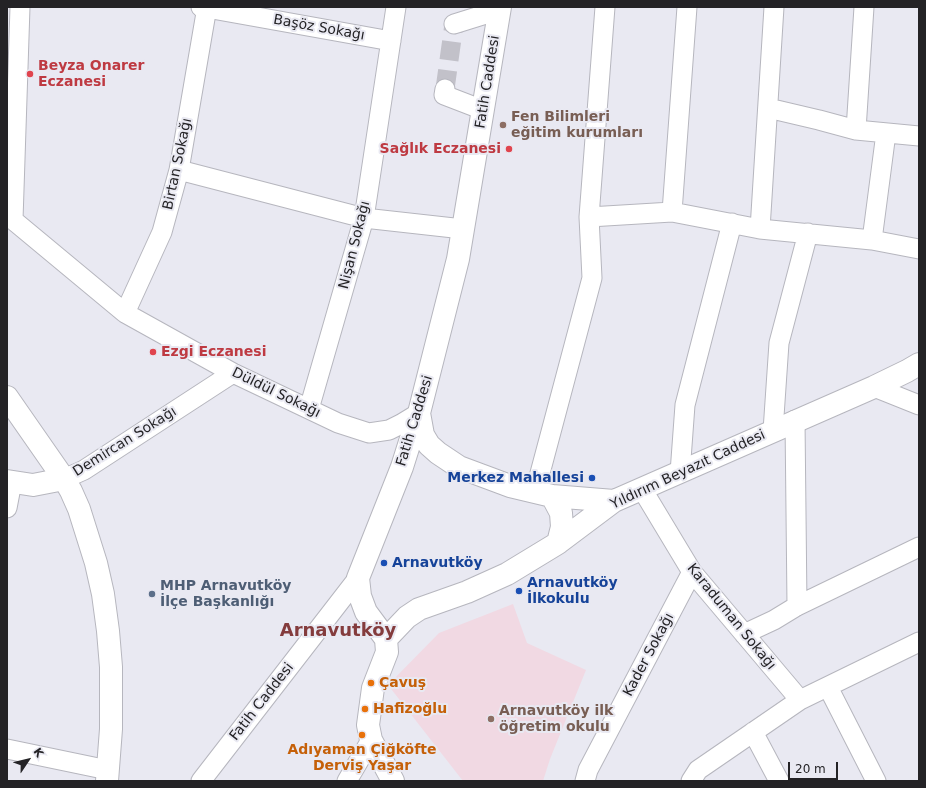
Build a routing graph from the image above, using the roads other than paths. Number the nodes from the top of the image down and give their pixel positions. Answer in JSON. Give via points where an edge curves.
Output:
{"nodes":[{"id":1,"x":20,"y":7,"type":"edge"},
{"id":2,"x":205,"y":7,"type":"edge"},
{"id":3,"x":396,"y":7,"type":"edge"},
{"id":4,"x":605,"y":7,"type":"edge"},
{"id":5,"x":687,"y":7,"type":"edge"},
{"id":6,"x":774,"y":7,"type":"edge"},
{"id":7,"x":864,"y":7,"type":"edge"},
{"id":8,"x":500,"y":8,"type":"edge"},
{"id":9,"x":454,"y":24,"type":"dead end"},
{"id":10,"x":391,"y":41,"type":"junction"},
{"id":11,"x":445,"y":89,"type":"dead end"},
{"id":12,"x":768,"y":108,"type":"junction"},
{"id":13,"x":483,"y":110,"type":"junction"},
{"id":14,"x":856,"y":130,"type":"junction"},
{"id":15,"x":886,"y":133,"type":"junction"},
{"id":16,"x":919,"y":136,"type":"edge"},
{"id":17,"x":179,"y":170,"type":"junction"},
{"id":18,"x":672,"y":212,"type":"junction"},
{"id":19,"x":10,"y":217,"type":"edge"},
{"id":20,"x":590,"y":217,"type":"junction"},
{"id":21,"x":364,"y":218,"type":"junction"},
{"id":22,"x":732,"y":224,"type":"junction"},
{"id":23,"x":463,"y":229,"type":"junction"},
{"id":24,"x":760,"y":229,"type":"junction"},
{"id":25,"x":808,"y":233,"type":"junction"},
{"id":26,"x":872,"y":240,"type":"junction"},
{"id":27,"x":919,"y":249,"type":"edge"},
{"id":28,"x":125,"y":313,"type":"junction"},
{"id":29,"x":919,"y":364,"type":"edge"},
{"id":30,"x":233,"y":373,"type":"junction"},
{"id":31,"x":874,"y":387,"type":"junction"},
{"id":32,"x":7,"y":396,"type":"edge"},
{"id":33,"x":919,"y":404,"type":"edge"},
{"id":34,"x":309,"y":409,"type":"junction"},
{"id":35,"x":419,"y":413,"type":"junction"},
{"id":36,"x":796,"y":420,"type":"junction"},
{"id":37,"x":773,"y":431,"type":"junction"},
{"id":38,"x":680,"y":473,"type":"junction"},
{"id":39,"x":64,"y":479,"type":"junction"},
{"id":40,"x":10,"y":482,"type":"edge"},
{"id":41,"x":642,"y":490,"type":"junction"},
{"id":42,"x":544,"y":494,"type":"junction"},
{"id":43,"x":614,"y":501,"type":"junction"},
{"id":44,"x":7,"y":508,"type":"edge"},
{"id":45,"x":558,"y":543,"type":"junction"},
{"id":46,"x":919,"y":547,"type":"edge"},
{"id":47,"x":692,"y":572,"type":"junction"},
{"id":48,"x":358,"y":578,"type":"junction"},
{"id":49,"x":797,"y":606,"type":"junction"},
{"id":50,"x":744,"y":634,"type":"junction"},
{"id":51,"x":386,"y":639,"type":"junction"},
{"id":52,"x":919,"y":642,"type":"edge"},
{"id":53,"x":828,"y":687,"type":"junction"},
{"id":54,"x":800,"y":700,"type":"junction"},
{"id":55,"x":753,"y":732,"type":"junction"},
{"id":56,"x":371,"y":740,"type":"junction"},
{"id":57,"x":7,"y":749,"type":"edge"},
{"id":58,"x":108,"y":776,"type":"edge"},
{"id":59,"x":592,"y":777,"type":"edge"},
{"id":60,"x":201,"y":781,"type":"edge"},
{"id":61,"x":347,"y":781,"type":"edge"},
{"id":62,"x":393,"y":781,"type":"edge"},
{"id":63,"x":692,"y":781,"type":"edge"},
{"id":64,"x":779,"y":781,"type":"edge"},
{"id":65,"x":876,"y":781,"type":"edge"}],
"edges":[{"from":1,"to":19,"type":"street"},
{"from":2,"to":10,"type":"street","name":"Başöz Sokağı"},
{"from":2,"to":17,"type":"street","name":"Birtan Sokağı"},
{"from":3,"to":10,"type":"street","name":"Nişan Sokağı"},
{"from":4,"to":20,"type":"street"},
{"from":5,"to":18,"type":"street"},
{"from":6,"to":12,"type":"street"},
{"from":7,"to":14,"type":"street"},
{"from":8,"to":9,"type":"street"},
{"from":8,"to":13,"type":"main road","name":"Fatih Caddesi"},
{"from":10,"to":21,"type":"street","name":"Nişan Sokağı"},
{"from":11,"to":13,"type":"street","via":[[444,95]]},
{"from":12,"to":14,"type":"street"},
{"from":12,"to":24,"type":"street"},
{"from":13,"to":23,"type":"main road","name":"Fatih Caddesi"},
{"from":14,"to":15,"type":"street"},
{"from":15,"to":16,"type":"street"},
{"from":15,"to":26,"type":"street"},
{"from":17,"to":21,"type":"street"},
{"from":17,"to":28,"type":"street","name":"Birtan Sokağı","via":[[162,232]]},
{"from":18,"to":20,"type":"street"},
{"from":18,"to":22,"type":"street"},
{"from":19,"to":28,"type":"street","name":"Düldül Sokağı"},
{"from":20,"to":42,"type":"street","via":[[592,278]]},
{"from":21,"to":23,"type":"street"},
{"from":21,"to":34,"type":"street","name":"Nişan Sokağı"},
{"from":22,"to":24,"type":"street"},
{"from":22,"to":38,"type":"street","via":[[685,405]]},
{"from":23,"to":35,"type":"main road","name":"Fatih Caddesi","via":[[458,259]]},
{"from":24,"to":25,"type":"street"},
{"from":25,"to":26,"type":"street"},
{"from":25,"to":37,"type":"street","via":[[780,343]]},
{"from":26,"to":27,"type":"street"},
{"from":28,"to":30,"type":"street","name":"Düldül Sokağı"},
{"from":29,"to":31,"type":"main road","name":"Yıldırım Beyazıt Caddesi"},
{"from":30,"to":34,"type":"street","name":"Düldül Sokağı"},
{"from":30,"to":39,"type":"street","name":"Demircan Sokağı","via":[[84,470]]},
{"from":31,"to":33,"type":"street"},
{"from":31,"to":36,"type":"main road","name":"Yıldırım Beyazıt Caddesi"},
{"from":32,"to":39,"type":"main road"},
{"from":34,"to":35,"type":"street","name":"Düldül Sokağı","via":[[369,434],[389,430]]},
{"from":35,"to":42,"type":"main road","via":[[423,435],[438,453],[460,467],[510,486]]},
{"from":35,"to":48,"type":"main road","name":"Fatih Caddesi","via":[[402,467]]},
{"from":36,"to":37,"type":"main road","name":"Yıldırım Beyazıt Caddesi"},
{"from":36,"to":49,"type":"street"},
{"from":37,"to":38,"type":"main road","name":"Yıldırım Beyazıt Caddesi"},
{"from":38,"to":41,"type":"main road","name":"Yıldırım Beyazıt Caddesi"},
{"from":39,"to":40,"type":"main road","name":"Demircan Sokağı","via":[[34,485]]},
{"from":39,"to":58,"type":"main road","via":[[79,509],[96,563],[104,601],[112,667]]},
{"from":40,"to":44,"type":"street"},
{"from":41,"to":43,"type":"main road","name":"Yıldırım Beyazıt Caddesi"},
{"from":41,"to":47,"type":"street","name":"Karaduman Sokağı"},
{"from":42,"to":43,"type":"main road"},
{"from":42,"to":45,"type":"main road","via":[[561,513],[562,527]]},
{"from":43,"to":45,"type":"main road","name":"Yıldırım Beyazıt Caddesi"},
{"from":45,"to":51,"type":"main road","name":"Yıldırım Beyazıt Caddesi","via":[[507,574],[419,609],[407,617]]},
{"from":46,"to":49,"type":"street"},
{"from":47,"to":50,"type":"street","name":"Karaduman Sokağı"},
{"from":47,"to":59,"type":"street","name":"Kader Sokağı"},
{"from":48,"to":51,"type":"main road","via":[[360,596],[366,612]]},
{"from":48,"to":60,"type":"street","name":"Fatih Caddesi"},
{"from":49,"to":50,"type":"street"},
{"from":50,"to":54,"type":"street","name":"Karaduman Sokağı"},
{"from":51,"to":56,"type":"main road","via":[[387,652],[373,688],[369,711]]},
{"from":52,"to":53,"type":"street"},
{"from":53,"to":54,"type":"street"},
{"from":53,"to":65,"type":"street"},
{"from":54,"to":55,"type":"street"},
{"from":55,"to":63,"type":"street","via":[[698,770]]},
{"from":55,"to":64,"type":"street"},
{"from":56,"to":61,"type":"street"},
{"from":56,"to":62,"type":"main road"},
{"from":57,"to":58,"type":"street"}]}
